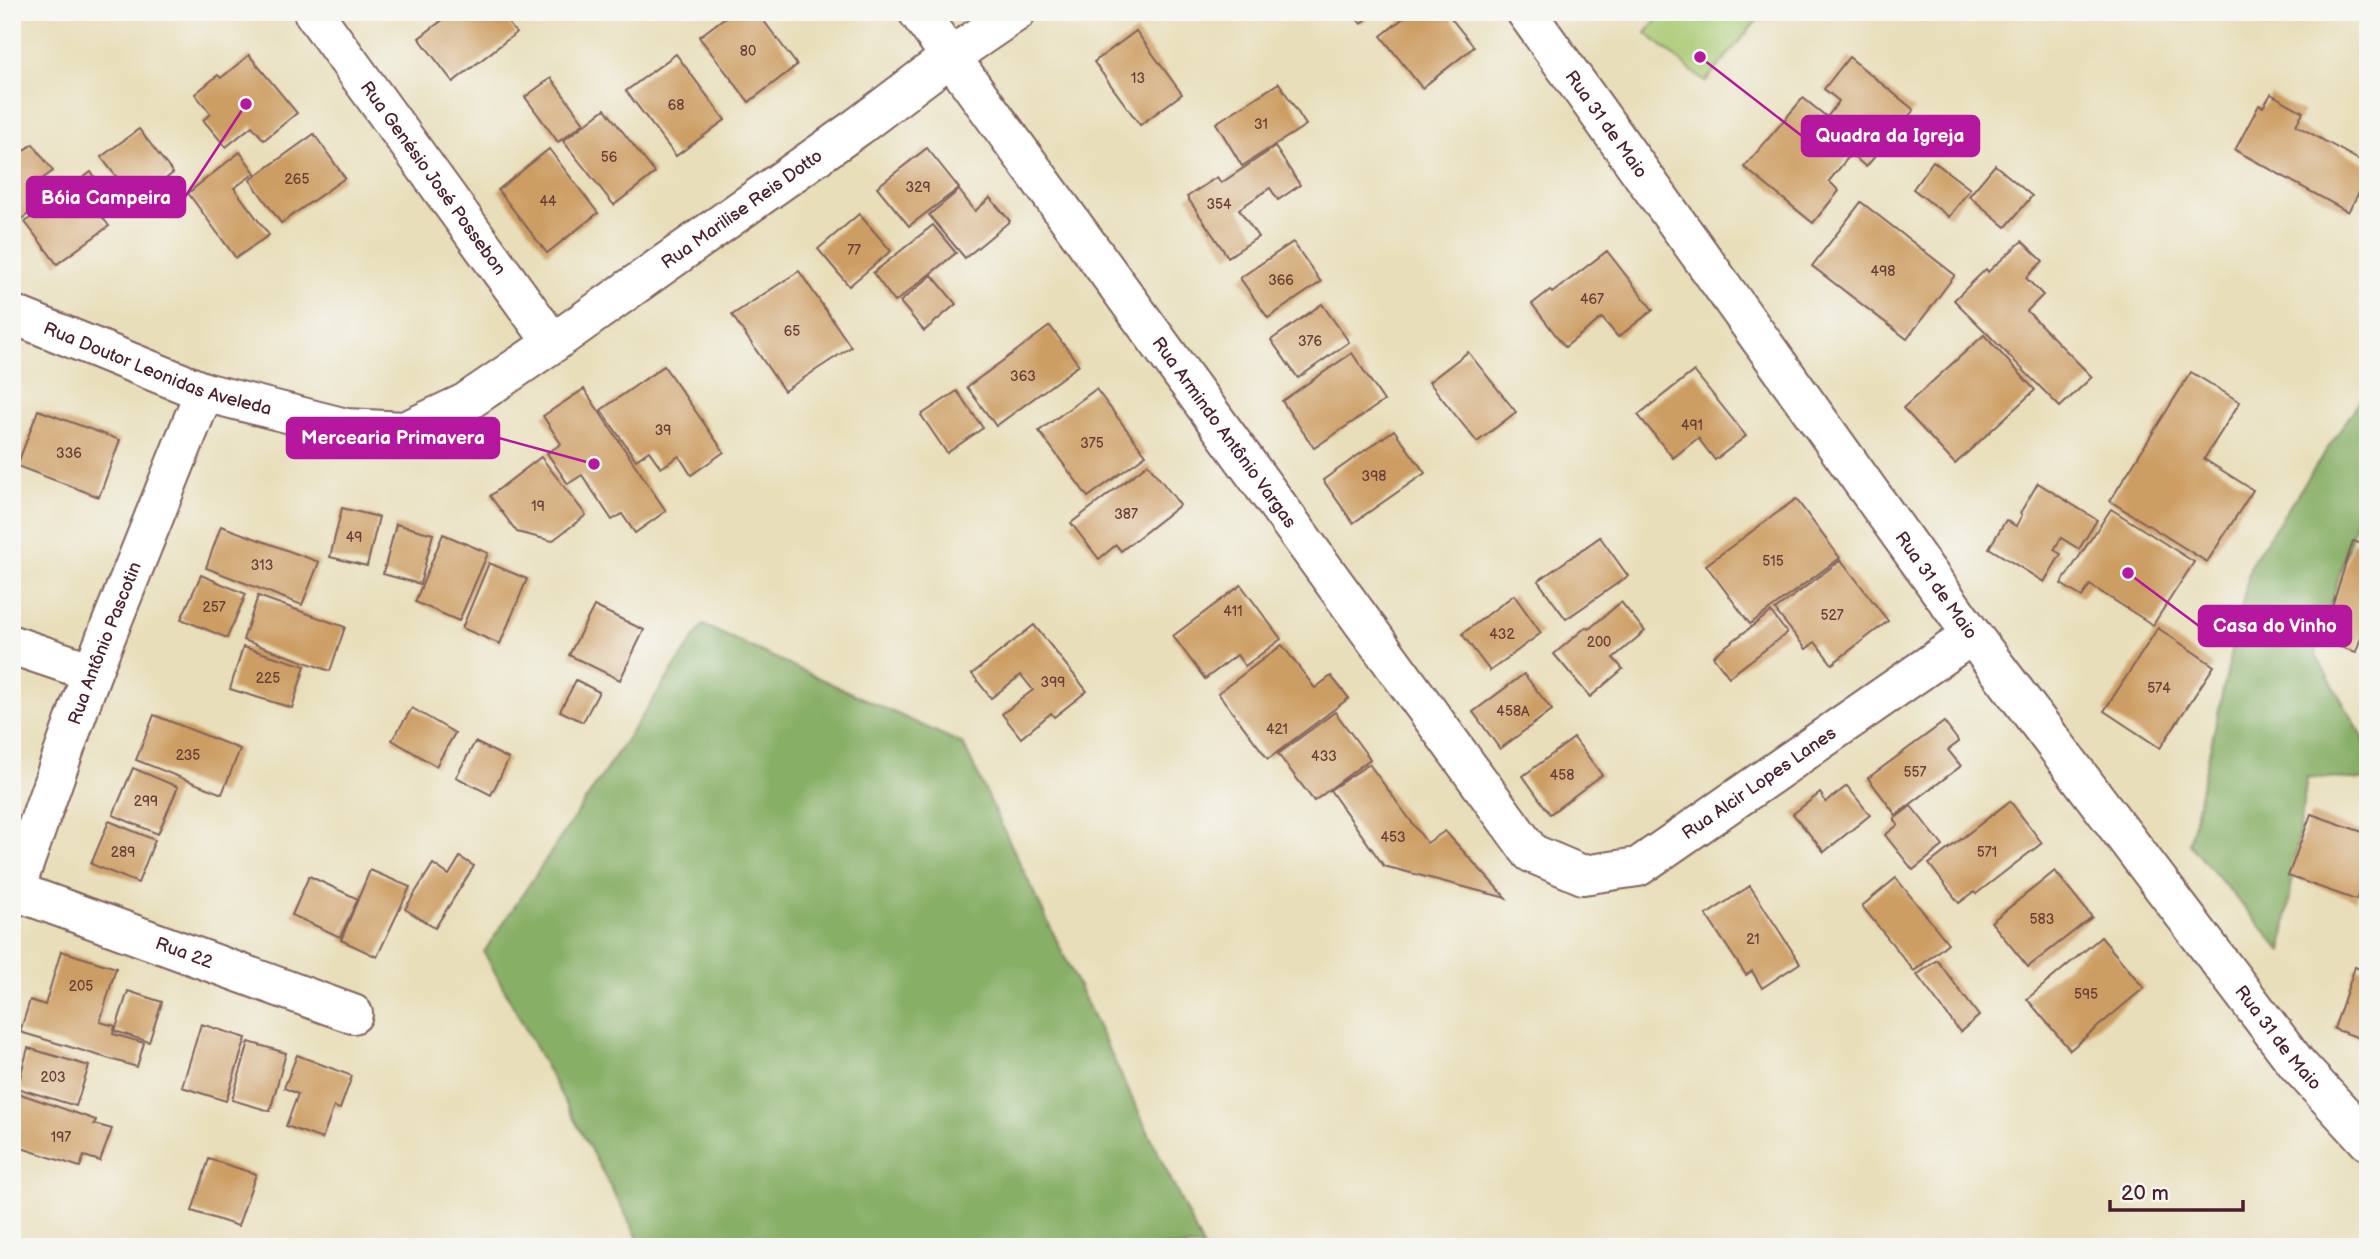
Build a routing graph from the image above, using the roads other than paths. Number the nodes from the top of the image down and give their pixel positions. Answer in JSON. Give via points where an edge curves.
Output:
{"nodes":[{"id":1,"x":313,"y":12,"type":"edge"},
{"id":2,"x":918,"y":12,"type":"edge"},
{"id":3,"x":1016,"y":12,"type":"edge"},
{"id":4,"x":1526,"y":12,"type":"edge"},
{"id":5,"x":950,"y":57,"type":"junction"},
{"id":6,"x":12,"y":314,"type":"edge"},
{"id":7,"x":553,"y":343,"type":"junction"},
{"id":8,"x":204,"y":391,"type":"junction"},
{"id":9,"x":465,"y":403,"type":"joint"},
{"id":10,"x":1972,"y":635,"type":"junction"},
{"id":11,"x":12,"y":645,"type":"edge"},
{"id":12,"x":92,"y":672,"type":"junction"},
{"id":13,"x":1531,"y":853,"type":"joint"},
{"id":14,"x":14,"y":894,"type":"edge"},
{"id":15,"x":353,"y":1014,"type":"dead end"},
{"id":16,"x":2368,"y":1141,"type":"edge"}],
"edges":[{"from":1,"to":7,"type":"street","name":"Rua Genésio José Possebon"},
{"from":2,"to":5,"type":"street","name":"Rua Armindo Antônio Vargas"},
{"from":3,"to":5,"type":"street","name":"Rua Marilise Reis Dotto"},
{"from":4,"to":10,"type":"street","name":"Rua 31 de Maio"},
{"from":5,"to":7,"type":"street","name":"Rua Marilise Reis Dotto"},
{"from":5,"to":13,"type":"street","name":"Rua Armindo Antônio Vargas"},
{"from":6,"to":8,"type":"street","name":"Rua Doutor Leonidas Aveleda"},
{"from":7,"to":9,"type":"street","name":"Rua Marilise Reis Dotto"},
{"from":8,"to":9,"type":"street","name":"Rua Doutor Leonidas Aveleda","via":[[346,428],[405,431]]},
{"from":8,"to":12,"type":"street","name":"Rua Antônio Pascotin"},
{"from":10,"to":13,"type":"street","name":"Rua Alcir Lopes Lanes","via":[[1638,867],[1583,876]]},
{"from":10,"to":16,"type":"street","name":"Rua 31 de Maio","via":[[2297,1064]]},
{"from":11,"to":12,"type":"street"},
{"from":12,"to":14,"type":"street","name":"Rua Antônio Pascotin"},
{"from":14,"to":15,"type":"street","name":"Rua 22"}]}
